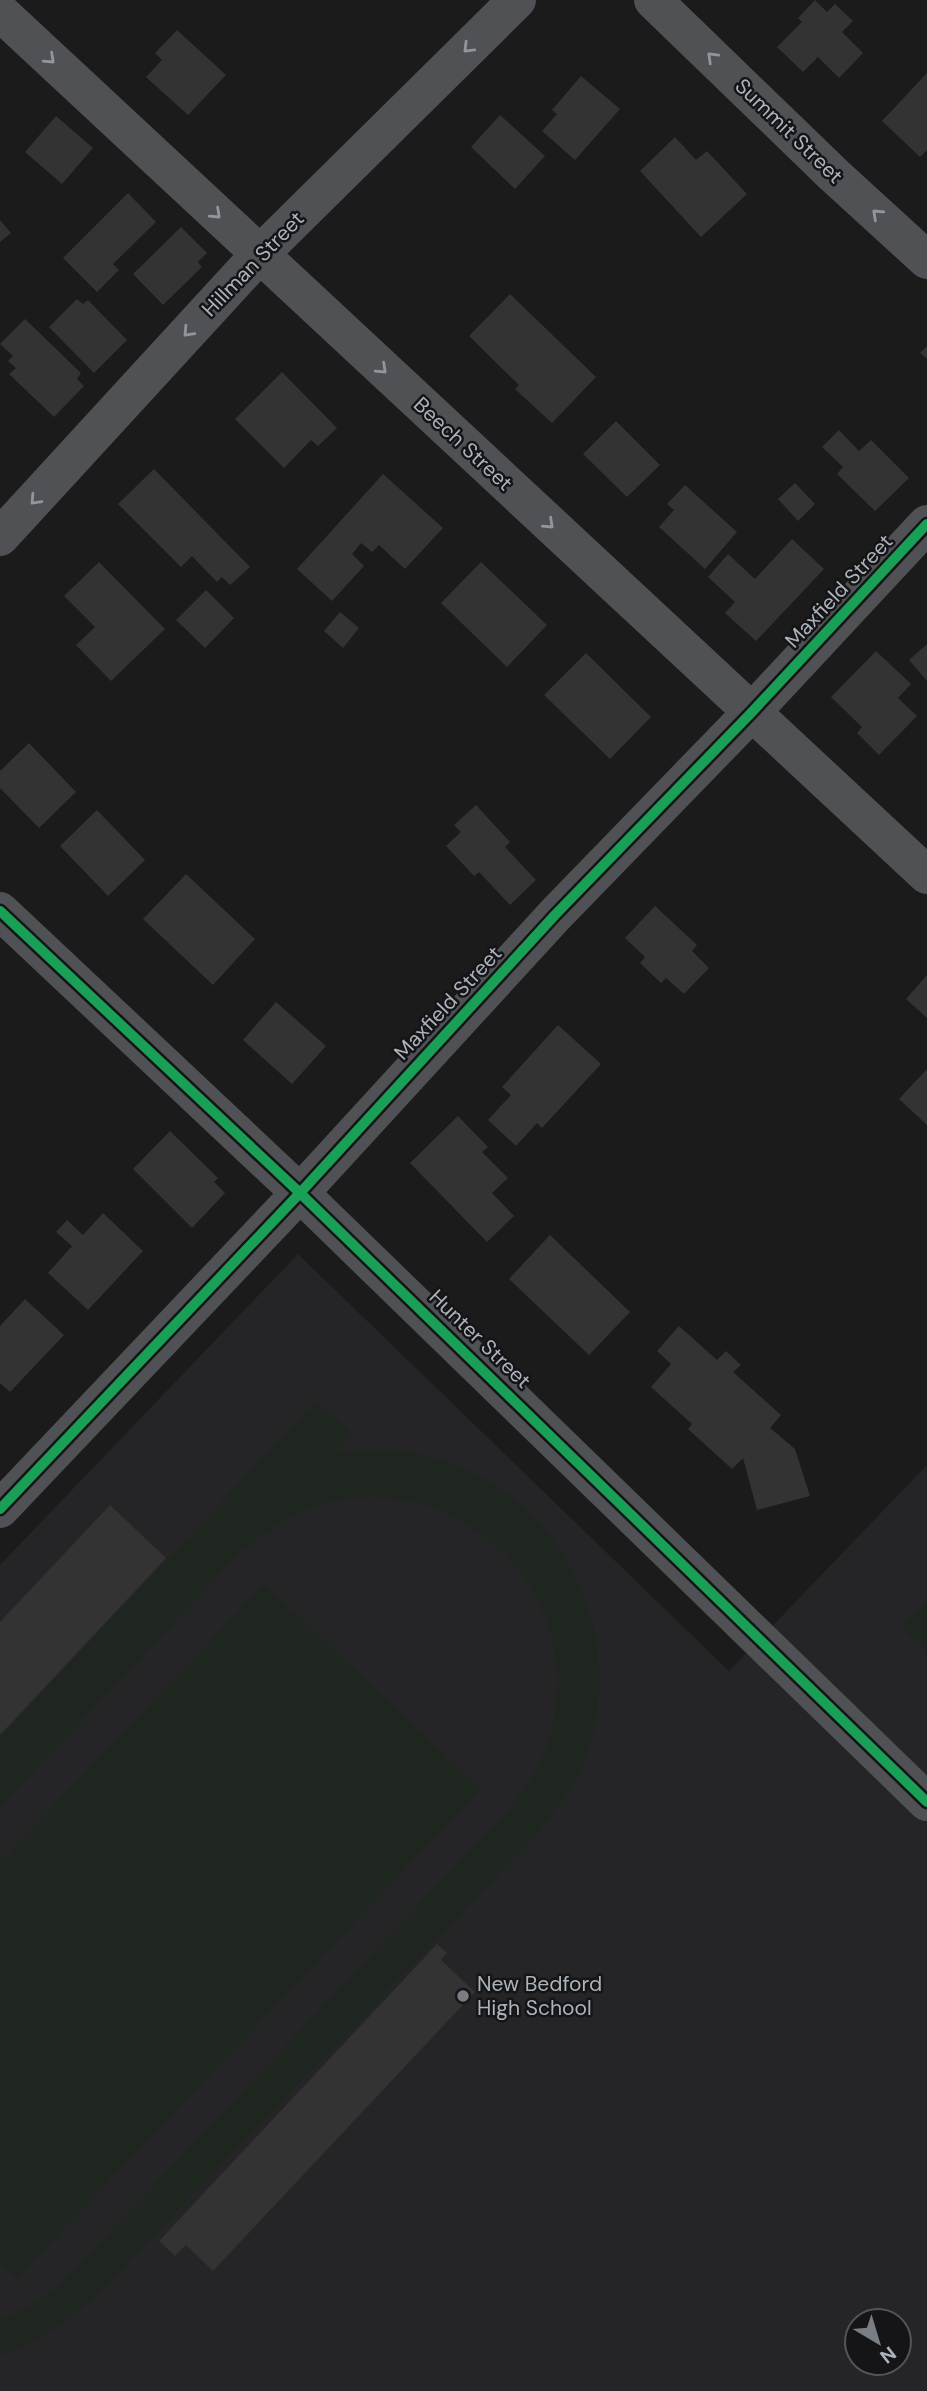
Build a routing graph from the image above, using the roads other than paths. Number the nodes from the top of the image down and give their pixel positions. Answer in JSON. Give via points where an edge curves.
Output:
{"nodes":[{"id":1,"x":517,"y":0,"type":"edge"},
{"id":2,"x":653,"y":0,"type":"edge"},
{"id":3,"x":0,"y":12,"type":"edge"},
{"id":4,"x":259,"y":255,"type":"junction"},
{"id":5,"x":927,"y":260,"type":"edge"},
{"id":6,"x":927,"y":524,"type":"edge"},
{"id":7,"x":0,"y":537,"type":"edge"},
{"id":8,"x":752,"y":712,"type":"junction"},
{"id":9,"x":927,"y":875,"type":"edge"},
{"id":10,"x":0,"y":911,"type":"edge"},
{"id":11,"x":300,"y":1193,"type":"junction"},
{"id":12,"x":0,"y":1509,"type":"edge"},
{"id":13,"x":927,"y":1802,"type":"edge"}],
"edges":[{"from":1,"to":4,"type":"street","name":"Hillman Street","one_way":true},
{"from":5,"to":2,"type":"street","name":"Summit Street","one_way":true},
{"from":3,"to":4,"type":"street","name":"Beech Street","one_way":true},
{"from":4,"to":7,"type":"street","name":"Hillman Street","one_way":true},
{"from":4,"to":8,"type":"street","name":"Beech Street","one_way":true},
{"from":6,"to":8,"type":"street","name":"Maxfield Street"},
{"from":8,"to":9,"type":"street","name":"Beech Street"},
{"from":8,"to":11,"type":"street","name":"Maxfield Street","via":[[555,915]]},
{"from":10,"to":11,"type":"street","name":"Hunter Street"},
{"from":11,"to":12,"type":"street","name":"Maxfield Street"},
{"from":11,"to":13,"type":"street","name":"Hunter Street"}]}
